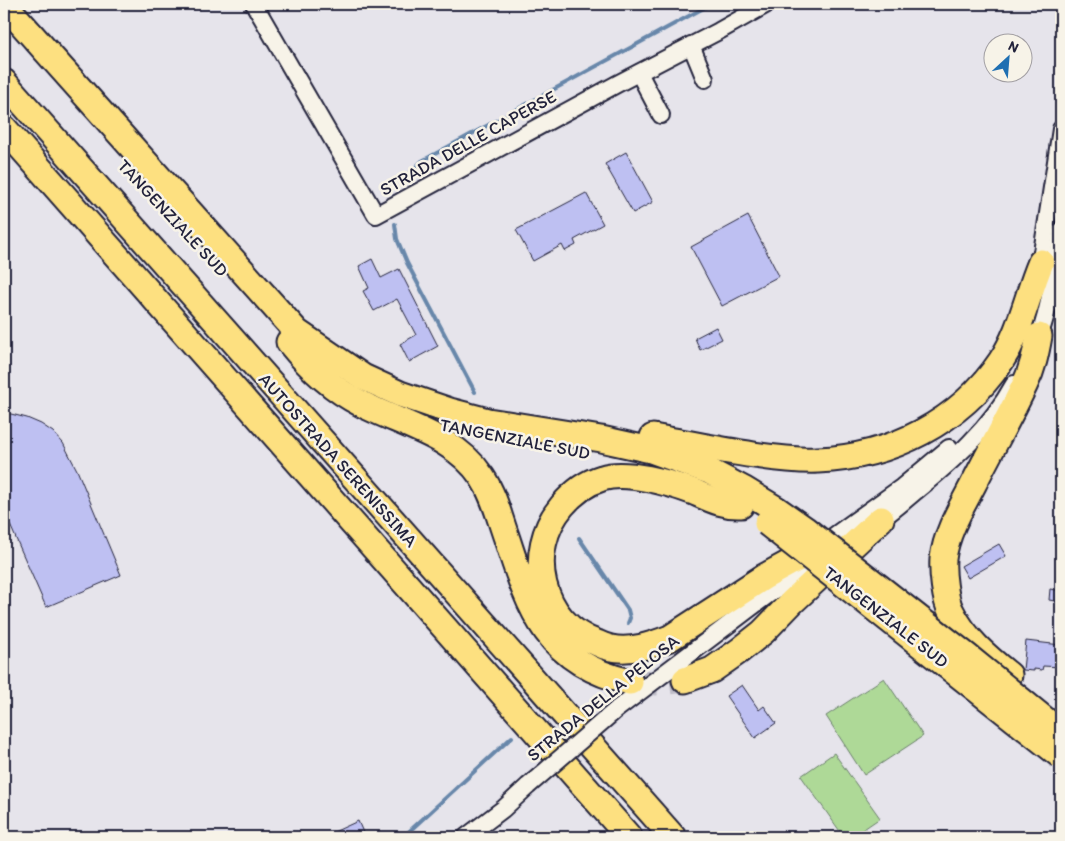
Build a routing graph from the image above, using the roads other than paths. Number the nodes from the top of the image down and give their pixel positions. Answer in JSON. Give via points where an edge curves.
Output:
{"nodes":[{"id":1,"x":4,"y":4,"type":"edge"},
{"id":2,"x":16,"y":4,"type":"edge"},
{"id":3,"x":254,"y":4,"type":"edge"},
{"id":4,"x":766,"y":4,"type":"edge"},
{"id":5,"x":4,"y":29,"type":"edge"},
{"id":6,"x":691,"y":45,"type":"junction"},
{"id":7,"x":638,"y":73,"type":"junction"},
{"id":8,"x":705,"y":79,"type":"dead end"},
{"id":9,"x":4,"y":82,"type":"edge"},
{"id":10,"x":93,"y":105,"type":"junction"},
{"id":11,"x":661,"y":115,"type":"dead end"},
{"id":12,"x":4,"y":128,"type":"edge"},
{"id":13,"x":1061,"y":129,"type":"edge"},
{"id":14,"x":1061,"y":231,"type":"edge"},
{"id":15,"x":1041,"y":262,"type":"junction"},
{"id":16,"x":1040,"y":336,"type":"junction"},
{"id":17,"x":289,"y":342,"type":"junction"},
{"id":18,"x":488,"y":420,"type":"junction"},
{"id":19,"x":741,"y":505,"type":"junction"},
{"id":20,"x":772,"y":516,"type":"junction"},
{"id":21,"x":881,"y":519,"type":"junction"},
{"id":22,"x":817,"y":548,"type":"junction"},
{"id":23,"x":769,"y":594,"type":"junction"},
{"id":24,"x":685,"y":680,"type":"tunnel mouth"},
{"id":25,"x":630,"y":682,"type":"tunnel mouth"},
{"id":26,"x":542,"y":689,"type":"junction"},
{"id":27,"x":1061,"y":722,"type":"edge"},
{"id":28,"x":1061,"y":733,"type":"edge"},
{"id":29,"x":1061,"y":756,"type":"edge"},
{"id":30,"x":466,"y":837,"type":"edge"},
{"id":31,"x":628,"y":837,"type":"edge"},
{"id":32,"x":673,"y":837,"type":"edge"},
{"id":33,"x":681,"y":837,"type":"edge"}],
"edges":[{"from":1,"to":10,"type":"highway","name":"TANGENZIALE SUD"},
{"from":2,"to":10,"type":"street"},
{"from":3,"to":7,"type":"street","name":"STRADA DELLE CAPERSE","via":[[376,215]]},
{"from":4,"to":6,"type":"street","name":"STRADA DELLE CAPERSE"},
{"from":5,"to":17,"type":"highway","name":"TANGENZIALE SUD","via":[[123,165]]},
{"from":6,"to":7,"type":"street","name":"STRADA DELLE CAPERSE"},
{"from":6,"to":8,"type":"street"},
{"from":7,"to":11,"type":"street"},
{"from":9,"to":26,"type":"highway","name":"AUTOSTRADA SERENISSIMA"},
{"from":10,"to":18,"type":"highway","name":"TANGENZIALE SUD","via":[[297,332],[363,377],[400,394]]},
{"from":12,"to":31,"type":"highway","name":"AUTOSTRADA SERENISSIMA"},
{"from":13,"to":15,"type":"street"},
{"from":14,"to":16,"type":"street","name":"STRADA DELLA PELOSA"},
{"from":15,"to":18,"type":"highway","via":[[1014,337],[1001,361],[978,389],[956,411],[919,435],[883,449],[818,460],[779,458],[575,423]]},
{"from":15,"to":22,"type":"street","name":"TANGENZIALE SUD","via":[[1029,320],[1016,357],[987,408],[948,449],[902,487]]},
{"from":16,"to":21,"type":"street","name":"STRADA DELLA PELOSA","via":[[1011,389],[977,436]]},
{"from":16,"to":27,"type":"highway","via":[[1026,382],[950,532],[943,559],[944,582],[950,610],[965,633],[987,658]]},
{"from":17,"to":19,"type":"highway","name":"TANGENZIALE SUD","via":[[360,392],[432,423],[483,436],[628,461],[683,478]]},
{"from":17,"to":25,"type":"highway","via":[[307,364],[351,398],[447,444],[467,458],[494,500],[525,593],[550,638],[581,664]]},
{"from":18,"to":20,"type":"highway","name":"TANGENZIALE SUD","via":[[651,450],[709,471],[744,489]]},
{"from":19,"to":20,"type":"highway","name":"TANGENZIALE SUD"},
{"from":19,"to":22,"type":"highway","via":[[730,506],[667,483],[631,476],[603,477],[588,484],[574,492],[556,513],[545,533],[541,563],[546,592],[555,611],[569,628],[587,640],[611,648],[654,644],[670,638],[764,577]]},
{"from":20,"to":28,"type":"highway","name":"TANGENZIALE SUD","bridge":true,"via":[[806,530],[961,650]]},
{"from":20,"to":29,"type":"highway","name":"TANGENZIALE SUD","bridge":true},
{"from":21,"to":23,"type":"street","name":"STRADA DELLA PELOSA"},
{"from":21,"to":24,"type":"highway","via":[[763,632],[712,670]]},
{"from":22,"to":23,"type":"street","name":"STRADA DELLA PELOSA"},
{"from":23,"to":30,"type":"street","name":"STRADA DELLA PELOSA","bridge":true,"via":[[617,709],[503,810]]},
{"from":26,"to":32,"type":"highway","name":"AUTOSTRADA SERENISSIMA"},
{"from":26,"to":33,"type":"highway"}]}
